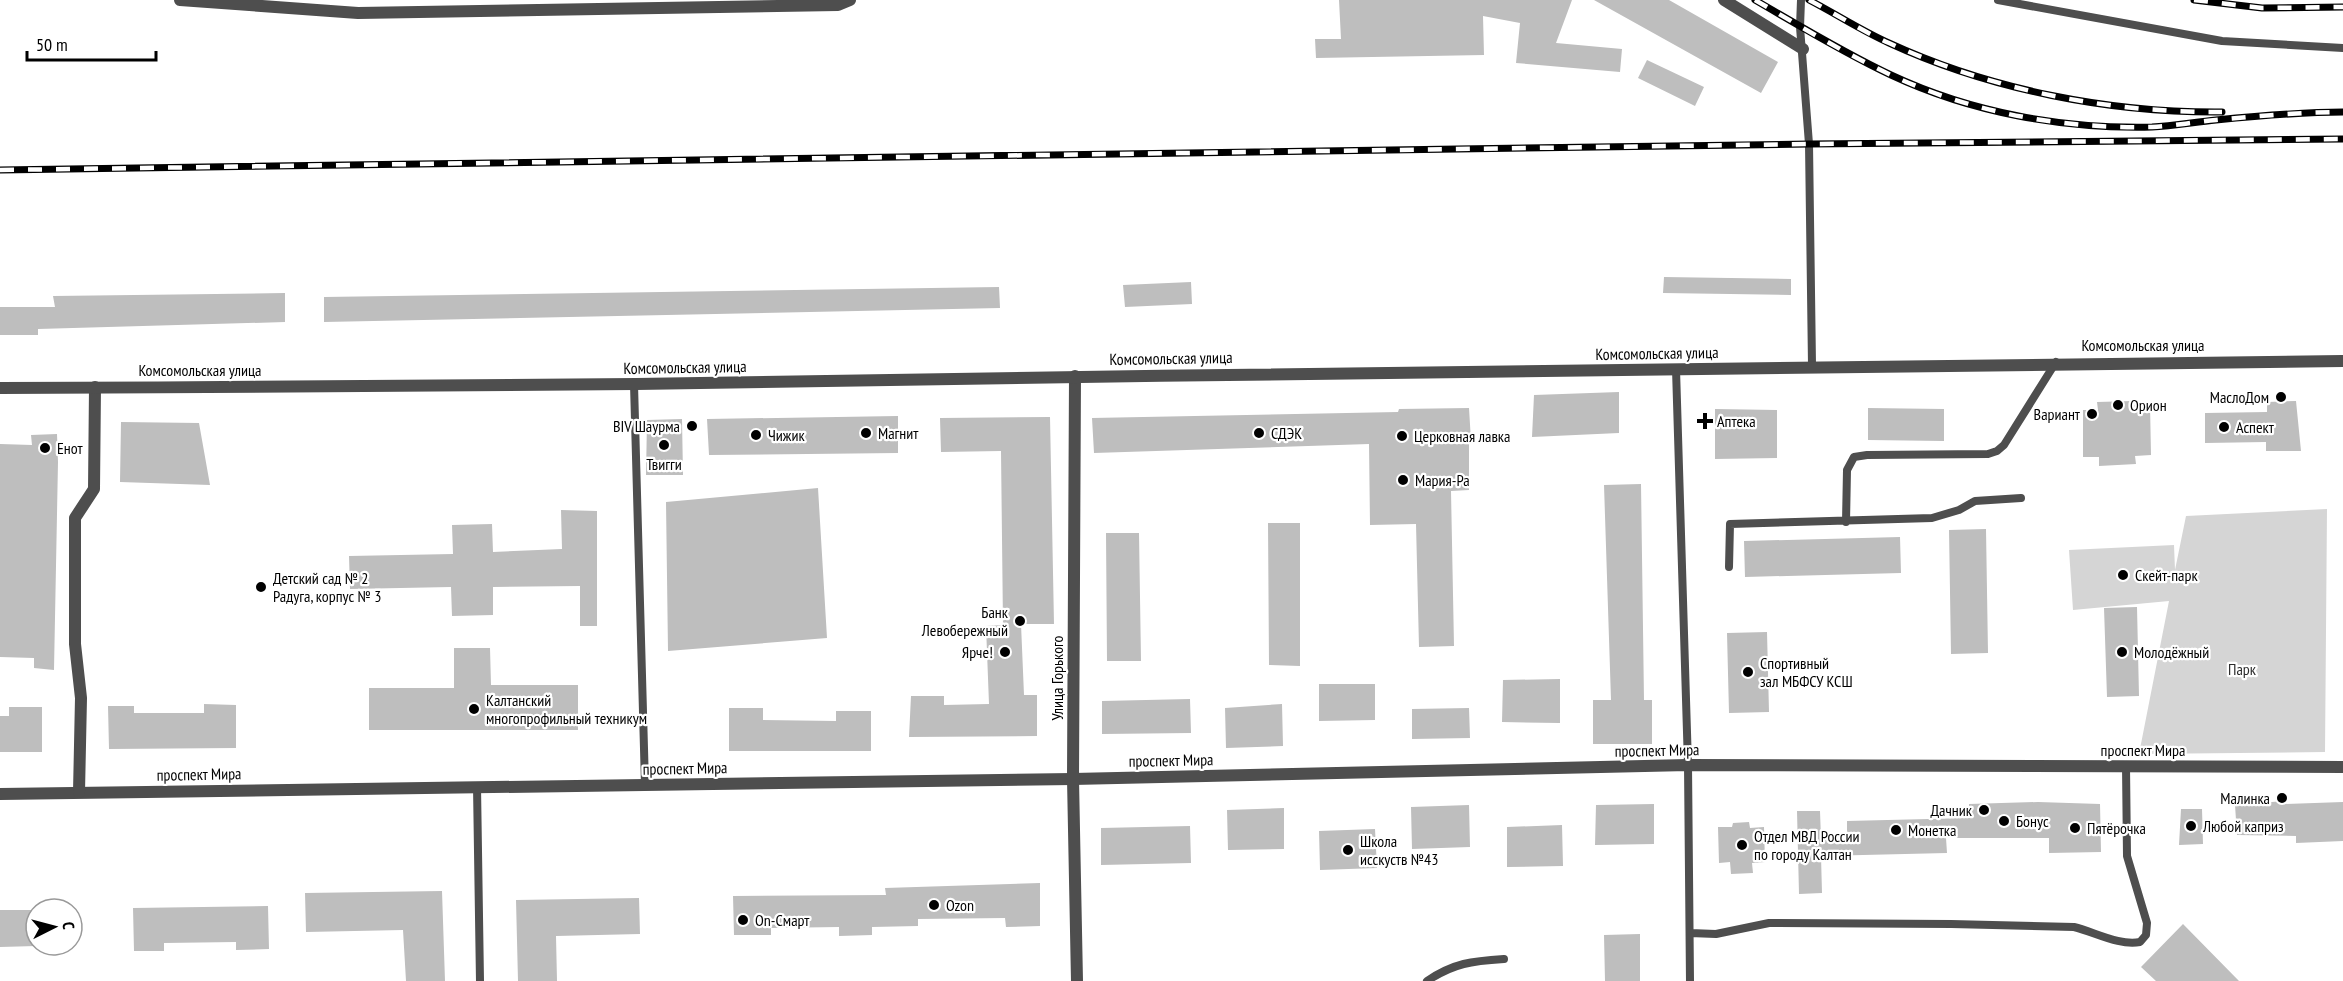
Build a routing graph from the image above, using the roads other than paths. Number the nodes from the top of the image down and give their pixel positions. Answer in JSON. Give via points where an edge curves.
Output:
{"nodes":[{"id":1,"x":180,"y":0,"type":"edge"},
{"id":2,"x":850,"y":0,"type":"edge"},
{"id":3,"x":1724,"y":0,"type":"edge"},
{"id":4,"x":1801,"y":0,"type":"edge"},
{"id":5,"x":1998,"y":0,"type":"edge"},
{"id":6,"x":2343,"y":48,"type":"edge"},
{"id":7,"x":1803,"y":49,"type":"junction"},
{"id":8,"x":2343,"y":361,"type":"edge"},
{"id":9,"x":2056,"y":362,"type":"junction"},
{"id":10,"x":1812,"y":365,"type":"junction"},
{"id":11,"x":1676,"y":369,"type":"junction"},
{"id":12,"x":1075,"y":376,"type":"junction"},
{"id":13,"x":634,"y":384,"type":"junction"},
{"id":14,"x":96,"y":387,"type":"junction"},
{"id":15,"x":0,"y":388,"type":"edge"},
{"id":16,"x":2021,"y":498,"type":"dead end"},
{"id":17,"x":1846,"y":522,"type":"junction"},
{"id":18,"x":1729,"y":567,"type":"dead end"},
{"id":19,"x":1688,"y":765,"type":"junction"},
{"id":20,"x":2126,"y":766,"type":"junction"},
{"id":21,"x":2343,"y":767,"type":"edge"},
{"id":22,"x":1073,"y":779,"type":"junction"},
{"id":23,"x":645,"y":785,"type":"junction"},
{"id":24,"x":477,"y":786,"type":"junction"},
{"id":25,"x":80,"y":792,"type":"junction"},
{"id":26,"x":0,"y":794,"type":"edge"},
{"id":27,"x":1690,"y":933,"type":"junction"},
{"id":28,"x":1504,"y":959,"type":"dead end"},
{"id":29,"x":480,"y":981,"type":"edge"},
{"id":30,"x":1077,"y":981,"type":"edge"},
{"id":31,"x":1427,"y":981,"type":"edge"},
{"id":32,"x":1690,"y":981,"type":"edge"}],
"edges":[{"from":1,"to":2,"type":"street","via":[[358,13],[838,5]]},
{"from":3,"to":7,"type":"street"},
{"from":4,"to":7,"type":"lane"},
{"from":5,"to":6,"type":"lane","via":[[2222,41]]},
{"from":7,"to":10,"type":"lane","via":[[1809,144]]},
{"from":8,"to":9,"type":"street","name":"Комсомольская улица"},
{"from":9,"to":10,"type":"street","name":"Комсомольская улица"},
{"from":9,"to":17,"type":"lane","via":[[2004,445],[1996,451],[1974,455],[1854,457],[1847,470]]},
{"from":10,"to":11,"type":"street","name":"Комсомольская улица"},
{"from":11,"to":12,"type":"street","name":"Комсомольская улица"},
{"from":11,"to":19,"type":"lane"},
{"from":12,"to":13,"type":"street","name":"Комсомольская улица"},
{"from":12,"to":22,"type":"street","name":"Улица Горького"},
{"from":13,"to":14,"type":"street","name":"Комсомольская улица"},
{"from":13,"to":23,"type":"lane"},
{"from":14,"to":15,"type":"street","name":"Комсомольская улица"},
{"from":14,"to":25,"type":"street","via":[[94,489],[75,518]]},
{"from":16,"to":17,"type":"lane","via":[[1974,501],[1932,518]]},
{"from":17,"to":18,"type":"lane","via":[[1730,524]]},
{"from":19,"to":20,"type":"street","name":"проспект Мира"},
{"from":19,"to":22,"type":"street","name":"проспект Мира"},
{"from":19,"to":27,"type":"lane"},
{"from":20,"to":21,"type":"street","name":"проспект Мира"},
{"from":20,"to":27,"type":"lane","via":[[2127,856],[2146,923],[2146,935],[2140,942],[2129,944],[2074,927],[1963,924],[1769,923],[1716,934]]},
{"from":22,"to":23,"type":"street","name":"проспект Мира"},
{"from":22,"to":30,"type":"street","name":"Улица Горького"},
{"from":23,"to":24,"type":"street","name":"проспект Мира"},
{"from":24,"to":25,"type":"street","name":"проспект Мира"},
{"from":24,"to":29,"type":"lane"},
{"from":25,"to":26,"type":"street","name":"проспект Мира"},
{"from":27,"to":32,"type":"lane"},
{"from":28,"to":31,"type":"lane","via":[[1469,961]]}]}
